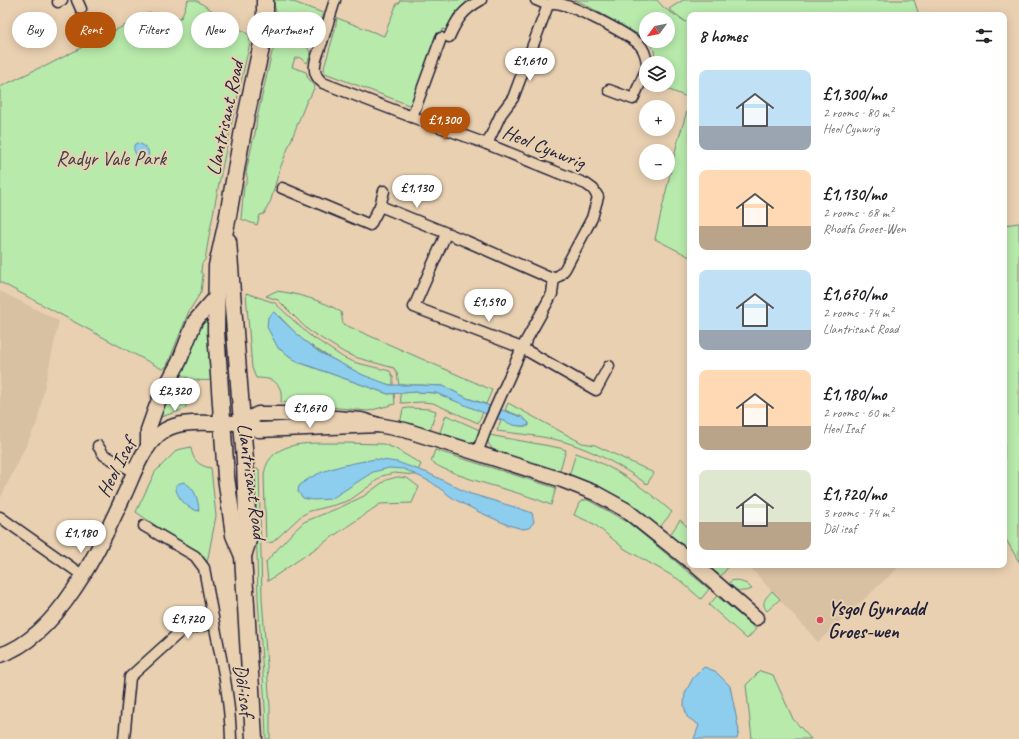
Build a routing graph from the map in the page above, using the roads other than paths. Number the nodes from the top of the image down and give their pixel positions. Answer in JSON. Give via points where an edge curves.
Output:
{"nodes":[{"id":1,"x":265,"y":0,"type":"edge"},
{"id":2,"x":335,"y":0,"type":"edge"},
{"id":3,"x":481,"y":0,"type":"edge"},
{"id":4,"x":536,"y":0,"type":"edge"},
{"id":5,"x":551,"y":4,"type":"junction"},
{"id":6,"x":265,"y":12,"type":"edge"},
{"id":7,"x":326,"y":29,"type":"edge"},
{"id":8,"x":261,"y":48,"type":"edge"},
{"id":9,"x":320,"y":48,"type":"edge"},
{"id":10,"x":646,"y":56,"type":"edge"},
{"id":11,"x":639,"y":86,"type":"edge"},
{"id":12,"x":609,"y":90,"type":"dead end"},
{"id":13,"x":412,"y":117,"type":"junction"},
{"id":14,"x":487,"y":144,"type":"junction"},
{"id":15,"x":282,"y":188,"type":"dead end"},
{"id":16,"x":384,"y":191,"type":"dead end"},
{"id":17,"x":380,"y":206,"type":"junction"},
{"id":18,"x":227,"y":220,"type":"junction"},
{"id":19,"x":446,"y":234,"type":"junction"},
{"id":20,"x":554,"y":277,"type":"junction"},
{"id":21,"x":216,"y":297,"type":"junction"},
{"id":22,"x":522,"y":348,"type":"junction"},
{"id":23,"x":609,"y":366,"type":"dead end"},
{"id":24,"x":222,"y":423,"type":"junction"},
{"id":25,"x":241,"y":423,"type":"junction"},
{"id":26,"x":98,"y":446,"type":"dead end"},
{"id":27,"x":148,"y":447,"type":"junction"},
{"id":28,"x":477,"y":453,"type":"junction"},
{"id":29,"x":135,"y":472,"type":"junction"},
{"id":30,"x":0,"y":517,"type":"edge"},
{"id":31,"x":144,"y":526,"type":"dead end"},
{"id":32,"x":242,"y":556,"type":"junction"},
{"id":33,"x":687,"y":559,"type":"edge"},
{"id":34,"x":698,"y":568,"type":"edge"},
{"id":35,"x":82,"y":575,"type":"junction"},
{"id":36,"x":756,"y":618,"type":"dead end"},
{"id":37,"x":214,"y":623,"type":"junction"},
{"id":38,"x":0,"y":656,"type":"edge"},
{"id":39,"x":124,"y":739,"type":"edge"},
{"id":40,"x":231,"y":739,"type":"edge"},
{"id":41,"x":254,"y":739,"type":"edge"}],
"edges":[{"from":1,"to":6,"type":"main road","name":"Llantrisant Road"},
{"from":2,"to":7,"type":"street","name":"Heol Cynwrig"},
{"from":3,"to":13,"type":"street","via":[[461,14],[445,38]]},
{"from":4,"to":5,"type":"street"},
{"from":5,"to":10,"type":"street","via":[[564,5],[589,15],[639,44]]},
{"from":5,"to":14,"type":"street","via":[[513,98],[501,114]]},
{"from":8,"to":18,"type":"main road","name":"Llantrisant Road"},
{"from":9,"to":13,"type":"street","name":"Heol Cynwrig","via":[[314,67],[315,75],[323,83]]},
{"from":11,"to":12,"type":"street","via":[[633,99]]},
{"from":13,"to":14,"type":"street","name":"Heol Cynwrig"},
{"from":14,"to":20,"type":"street","name":"Heol Cynwrig","via":[[586,184],[598,197],[589,225],[565,269],[559,276]]},
{"from":15,"to":17,"type":"street","via":[[370,225]]},
{"from":16,"to":17,"type":"street"},
{"from":17,"to":19,"type":"street"},
{"from":18,"to":21,"type":"main road","name":"Llantrisant Road","via":[[217,266]]},
{"from":18,"to":25,"type":"main road","name":"Llantrisant Road"},
{"from":19,"to":20,"type":"street","via":[[550,278]]},
{"from":19,"to":22,"type":"street","via":[[414,307]]},
{"from":20,"to":22,"type":"street","via":[[552,294]]},
{"from":21,"to":24,"type":"main road","name":"Llantrisant Road"},
{"from":21,"to":27,"type":"street","via":[[195,320],[179,362],[160,397],[148,430]]},
{"from":22,"to":23,"type":"street","via":[[596,390]]},
{"from":22,"to":28,"type":"street"},
{"from":24,"to":25,"type":"street","name":"Heol Isaf"},
{"from":24,"to":27,"type":"street","name":"Heol Isaf","via":[[174,426],[164,430]]},
{"from":24,"to":32,"type":"main road","name":"Llantrisant Road","via":[[234,536]]},
{"from":25,"to":28,"type":"street","via":[[259,430],[378,425],[405,430]]},
{"from":25,"to":32,"type":"main road","name":"Llantrisant Road","via":[[248,540]]},
{"from":26,"to":29,"type":"street","via":[[104,455]]},
{"from":27,"to":29,"type":"street","name":"Heol Isaf"},
{"from":28,"to":33,"type":"street","via":[[595,493],[626,510]]},
{"from":29,"to":35,"type":"street","name":"Heol Isaf","via":[[99,549]]},
{"from":30,"to":35,"type":"street"},
{"from":31,"to":37,"type":"street","name":"Dôl isaf","via":[[195,556],[204,568]]},
{"from":32,"to":41,"type":"main road","name":"Llantrisant Road"},
{"from":34,"to":36,"type":"street"},
{"from":35,"to":38,"type":"street","name":"Heol Isaf","via":[[65,601],[40,630],[22,645]]},
{"from":37,"to":39,"type":"street","via":[[182,630],[130,677]]},
{"from":37,"to":40,"type":"street","name":"Dôl isaf","via":[[227,686]]}]}
